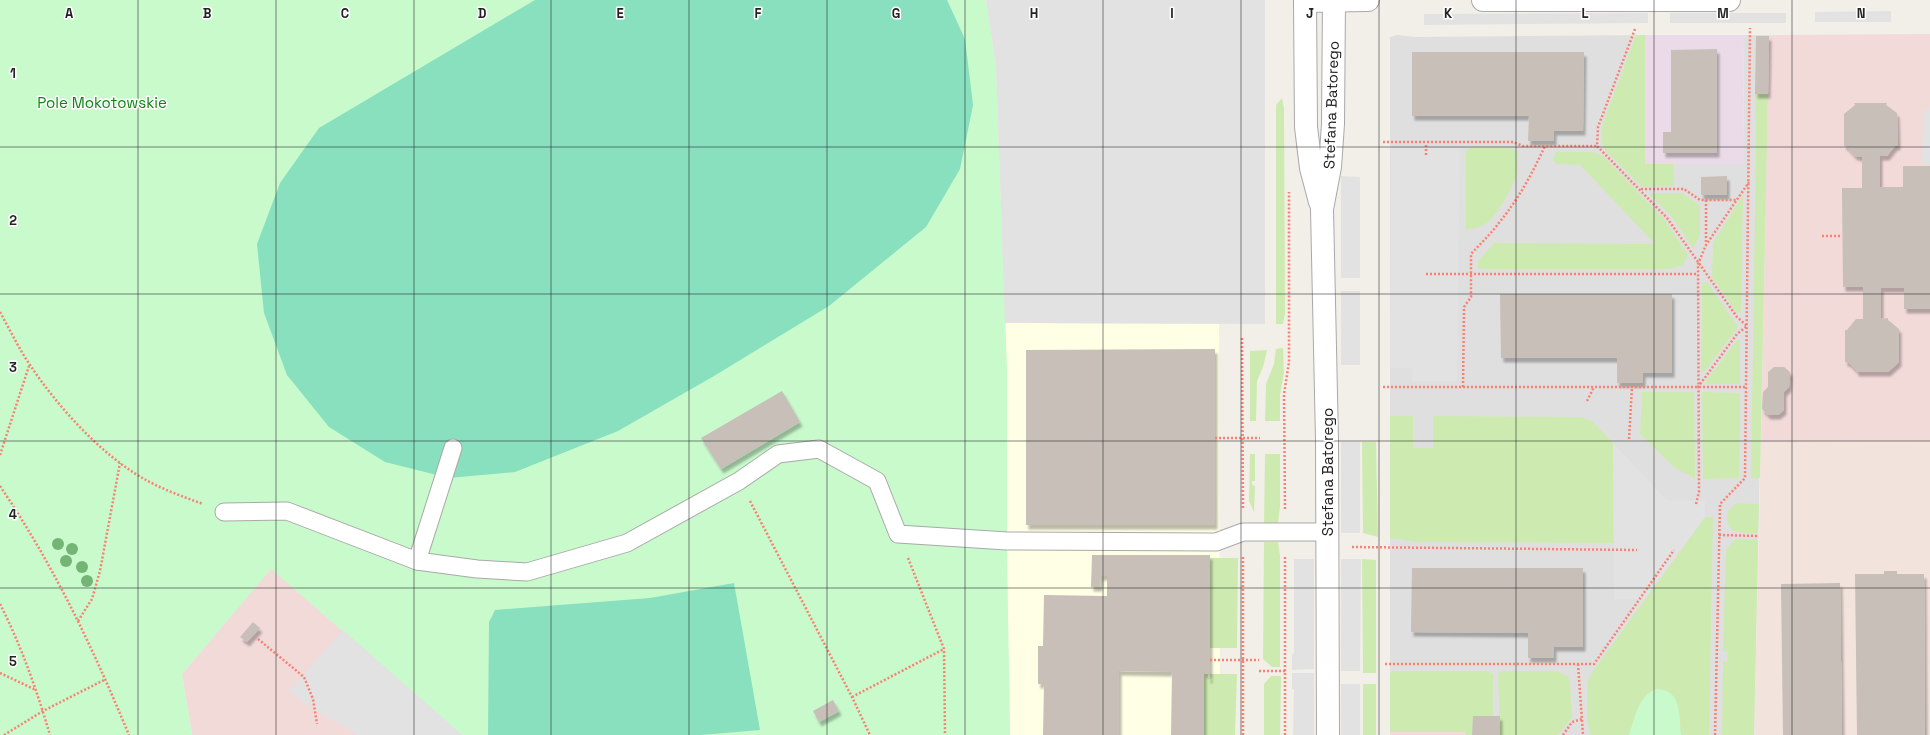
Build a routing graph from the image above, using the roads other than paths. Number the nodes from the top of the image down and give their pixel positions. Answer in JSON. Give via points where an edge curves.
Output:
{"nodes":[{"id":1,"x":1334,"y":0,"type":"edge"},
{"id":2,"x":1368,"y":0,"type":"edge"},
{"id":3,"x":1483,"y":0,"type":"edge"},
{"id":4,"x":1711,"y":0,"type":"edge"},
{"id":5,"x":1729,"y":0,"type":"edge"},
{"id":6,"x":1305,"y":1,"type":"edge"},
{"id":7,"x":1322,"y":208,"type":"junction"},
{"id":8,"x":453,"y":448,"type":"dead end"},
{"id":9,"x":224,"y":512,"type":"road end"},
{"id":10,"x":1327,"y":540,"type":"junction"},
{"id":11,"x":417,"y":561,"type":"junction"},
{"id":12,"x":1328,"y":735,"type":"edge"}],
"edges":[{"from":1,"to":2,"type":"street"},
{"from":1,"to":6,"type":"street"},
{"from":1,"to":7,"type":"street","name":"Stefana Batorego","via":[[1333,124],[1330,167]]},
{"from":3,"to":4,"type":"street"},
{"from":4,"to":5,"type":"street"},
{"from":6,"to":7,"type":"street","name":"Stefana Batorego","via":[[1306,127],[1311,168]]},
{"from":7,"to":10,"type":"street","name":"Stefana Batorego","via":[[1326,334]]},
{"from":8,"to":11,"type":"lane"},
{"from":9,"to":11,"type":"lane","via":[[287,511]]},
{"from":10,"to":11,"type":"lane","via":[[1285,532],[1243,532],[1216,542],[1007,541],[898,534],[877,481],[819,449],[778,454],[739,481],[627,543],[527,572]]},
{"from":10,"to":12,"type":"street","name":"Stefana Batorego"}]}
